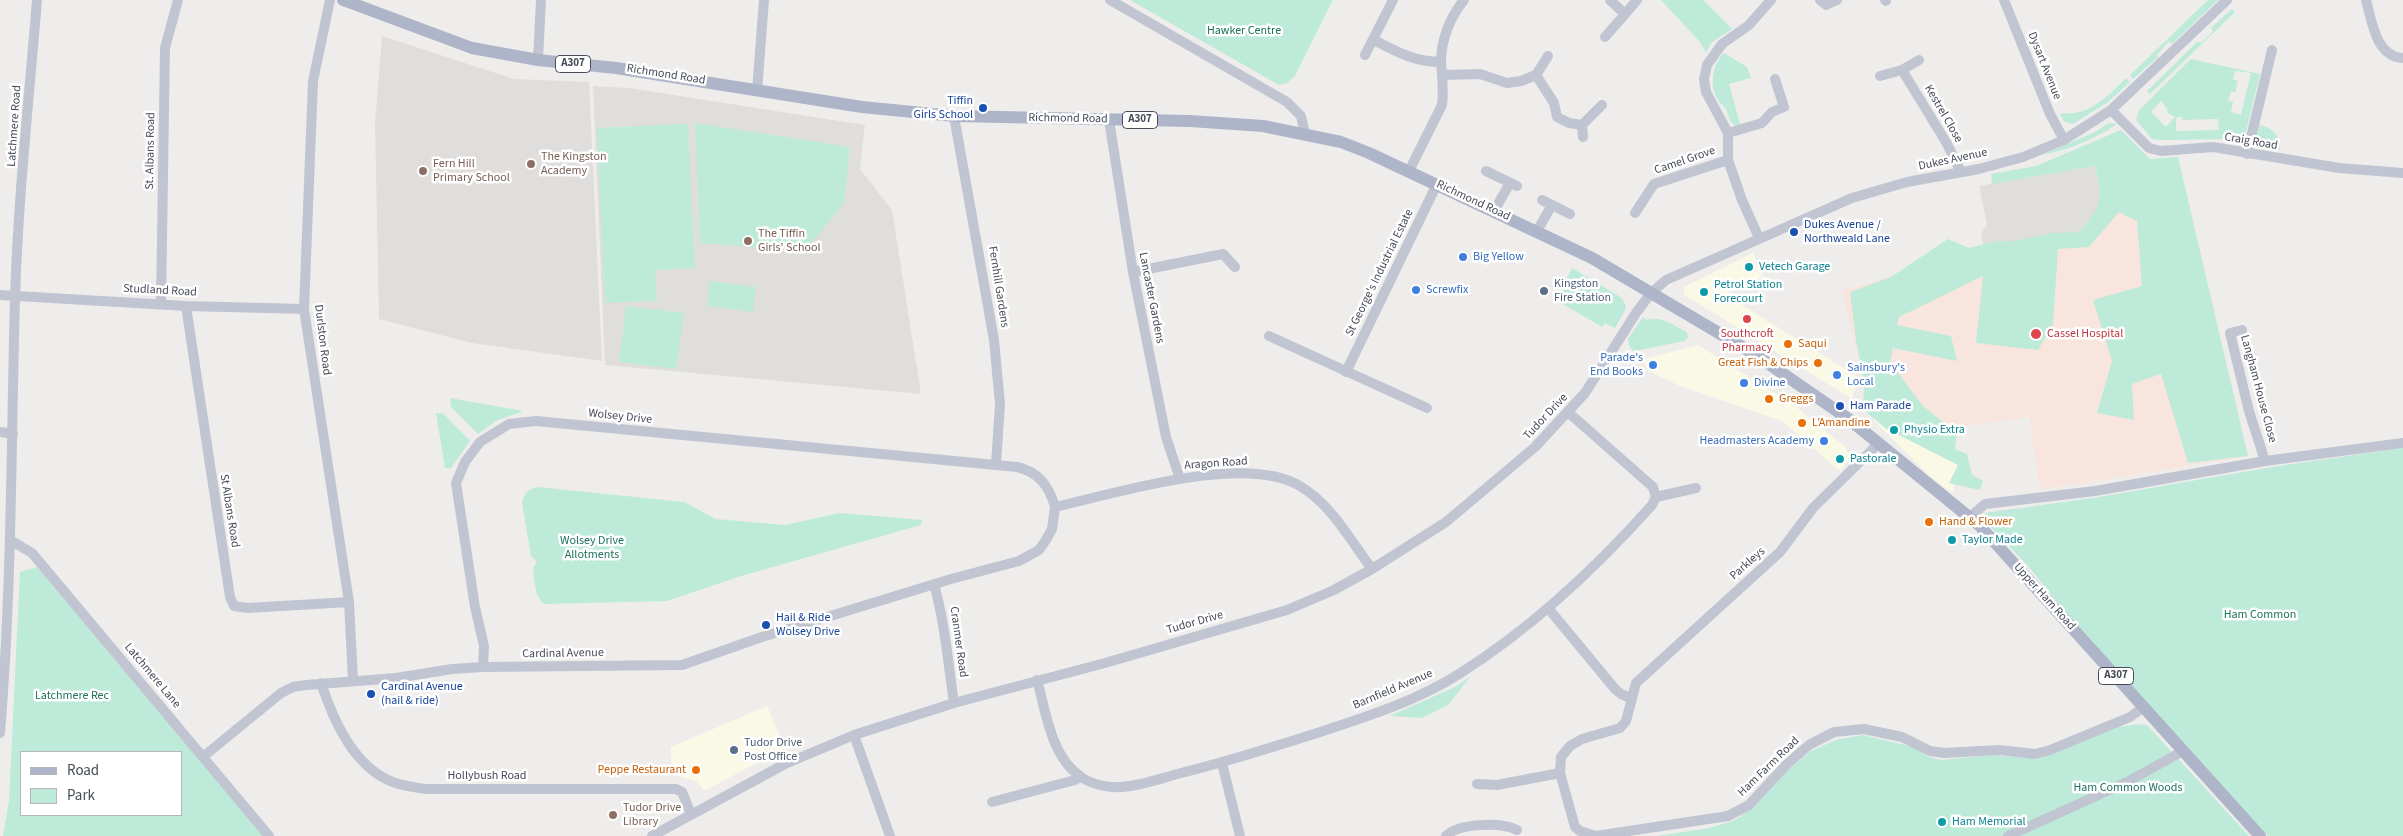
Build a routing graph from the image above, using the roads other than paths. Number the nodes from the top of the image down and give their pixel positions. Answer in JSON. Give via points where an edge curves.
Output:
{"nodes":[{"id":1,"x":37,"y":0,"type":"edge"},
{"id":2,"x":178,"y":0,"type":"edge"},
{"id":3,"x":330,"y":0,"type":"edge"},
{"id":4,"x":343,"y":0,"type":"edge"},
{"id":5,"x":541,"y":0,"type":"edge"},
{"id":6,"x":764,"y":0,"type":"edge"},
{"id":7,"x":1110,"y":0,"type":"edge"},
{"id":8,"x":1393,"y":0,"type":"edge"},
{"id":9,"x":1464,"y":0,"type":"edge"},
{"id":10,"x":1610,"y":0,"type":"edge"},
{"id":11,"x":1637,"y":0,"type":"edge"},
{"id":12,"x":1770,"y":0,"type":"edge"},
{"id":13,"x":1820,"y":0,"type":"edge"},
{"id":14,"x":1837,"y":0,"type":"edge"},
{"id":15,"x":2004,"y":0,"type":"edge"},
{"id":16,"x":2228,"y":0,"type":"edge"},
{"id":17,"x":2366,"y":0,"type":"edge"},
{"id":18,"x":1624,"y":14,"type":"junction"},
{"id":19,"x":1605,"y":37,"type":"dead end"},
{"id":20,"x":1374,"y":40,"type":"junction"},
{"id":21,"x":2272,"y":50,"type":"dead end"},
{"id":22,"x":1365,"y":55,"type":"dead end"},
{"id":23,"x":1548,"y":56,"type":"dead end"},
{"id":24,"x":2403,"y":58,"type":"edge"},
{"id":25,"x":538,"y":60,"type":"junction"},
{"id":26,"x":1919,"y":60,"type":"dead end"},
{"id":27,"x":1441,"y":62,"type":"junction"},
{"id":28,"x":1902,"y":70,"type":"junction"},
{"id":29,"x":1442,"y":76,"type":"junction"},
{"id":30,"x":1536,"y":76,"type":"junction"},
{"id":31,"x":1880,"y":76,"type":"dead end"},
{"id":32,"x":1776,"y":79,"type":"dead end"},
{"id":33,"x":757,"y":91,"type":"junction"},
{"id":34,"x":1602,"y":105,"type":"dead end"},
{"id":35,"x":2111,"y":110,"type":"junction"},
{"id":36,"x":954,"y":116,"type":"junction"},
{"id":37,"x":1109,"y":120,"type":"junction"},
{"id":38,"x":1582,"y":126,"type":"junction"},
{"id":39,"x":1301,"y":133,"type":"junction"},
{"id":40,"x":1728,"y":133,"type":"junction"},
{"id":41,"x":1583,"y":137,"type":"dead end"},
{"id":42,"x":2064,"y":140,"type":"junction"},
{"id":43,"x":2247,"y":154,"type":"junction"},
{"id":44,"x":1728,"y":160,"type":"junction"},
{"id":45,"x":1486,"y":170,"type":"dead end"},
{"id":46,"x":1409,"y":171,"type":"junction"},
{"id":47,"x":1961,"y":172,"type":"junction"},
{"id":48,"x":2403,"y":174,"type":"edge"},
{"id":49,"x":1437,"y":184,"type":"junction"},
{"id":50,"x":1494,"y":211,"type":"junction"},
{"id":51,"x":1636,"y":213,"type":"dead end"},
{"id":52,"x":1570,"y":214,"type":"dead end"},
{"id":53,"x":1537,"y":231,"type":"junction"},
{"id":54,"x":1759,"y":238,"type":"junction"},
{"id":55,"x":1235,"y":267,"type":"dead end"},
{"id":56,"x":1133,"y":272,"type":"junction"},
{"id":57,"x":1651,"y":293,"type":"junction"},
{"id":58,"x":0,"y":295,"type":"edge"},
{"id":59,"x":16,"y":296,"type":"junction"},
{"id":60,"x":161,"y":304,"type":"junction"},
{"id":61,"x":186,"y":306,"type":"junction"},
{"id":62,"x":304,"y":309,"type":"junction"},
{"id":63,"x":2242,"y":330,"type":"dead end"},
{"id":64,"x":1269,"y":336,"type":"dead end"},
{"id":65,"x":1346,"y":372,"type":"junction"},
{"id":66,"x":1802,"y":386,"type":"joint"},
{"id":67,"x":1427,"y":408,"type":"dead end"},
{"id":68,"x":1569,"y":413,"type":"junction"},
{"id":69,"x":0,"y":432,"type":"edge"},
{"id":70,"x":13,"y":434,"type":"junction"},
{"id":71,"x":2403,"y":443,"type":"edge"},
{"id":72,"x":1878,"y":444,"type":"junction"},
{"id":73,"x":2265,"y":461,"type":"junction"},
{"id":74,"x":996,"y":464,"type":"junction"},
{"id":75,"x":1180,"y":479,"type":"junction"},
{"id":76,"x":1696,"y":488,"type":"dead end"},
{"id":77,"x":1656,"y":497,"type":"junction"},
{"id":78,"x":1055,"y":507,"type":"junction"},
{"id":79,"x":1970,"y":517,"type":"junction"},
{"id":80,"x":10,"y":540,"type":"junction"},
{"id":81,"x":1372,"y":569,"type":"junction"},
{"id":82,"x":934,"y":584,"type":"junction"},
{"id":83,"x":349,"y":602,"type":"junction"},
{"id":84,"x":1548,"y":608,"type":"junction"},
{"id":85,"x":483,"y":667,"type":"junction"},
{"id":86,"x":1037,"y":680,"type":"junction"},
{"id":87,"x":353,"y":681,"type":"junction"},
{"id":88,"x":321,"y":683,"type":"junction"},
{"id":89,"x":1631,"y":698,"type":"junction"},
{"id":90,"x":954,"y":703,"type":"junction"},
{"id":91,"x":2144,"y":707,"type":"junction"},
{"id":92,"x":0,"y":733,"type":"edge"},
{"id":93,"x":854,"y":735,"type":"junction"},
{"id":94,"x":2183,"y":751,"type":"junction"},
{"id":95,"x":204,"y":756,"type":"junction"},
{"id":96,"x":1562,"y":757,"type":"joint"},
{"id":97,"x":1222,"y":763,"type":"junction"},
{"id":98,"x":1560,"y":773,"type":"junction"},
{"id":99,"x":1080,"y":776,"type":"junction"},
{"id":100,"x":1477,"y":784,"type":"dead end"},
{"id":101,"x":992,"y":802,"type":"dead end"},
{"id":102,"x":691,"y":814,"type":"junction"},
{"id":103,"x":1516,"y":830,"type":"dead end"},
{"id":104,"x":269,"y":836,"type":"edge"},
{"id":105,"x":652,"y":836,"type":"edge"},
{"id":106,"x":890,"y":836,"type":"edge"},
{"id":107,"x":1240,"y":836,"type":"edge"},
{"id":108,"x":1446,"y":836,"type":"edge"},
{"id":109,"x":2008,"y":836,"type":"edge"},
{"id":110,"x":2260,"y":836,"type":"edge"}],
"edges":[{"from":1,"to":59,"type":"street","name":"Latchmere Road"},
{"from":2,"to":60,"type":"street","name":"St. Albans Road","via":[[165,48]]},
{"from":3,"to":62,"type":"street","name":"Durlston Road","via":[[313,81]]},
{"from":4,"to":25,"type":"main road","name":"Richmond Road","number":"A307","via":[[472,48]]},
{"from":5,"to":25,"type":"street"},
{"from":6,"to":33,"type":"street"},
{"from":7,"to":39,"type":"street","via":[[1287,102],[1303,120]]},
{"from":8,"to":20,"type":"street"},
{"from":9,"to":27,"type":"street","via":[[1448,24]]},
{"from":10,"to":18,"type":"street"},
{"from":11,"to":18,"type":"street"},
{"from":12,"to":40,"type":"street","via":[[1749,25],[1722,44],[1707,65],[1704,78],[1706,92]]},
{"from":13,"to":14,"type":"street","via":[[1826,5]]},
{"from":15,"to":42,"type":"street","name":"Dysart Avenue","via":[[2050,114]]},
{"from":16,"to":35,"type":"street","name":"Dukes Avenue"},
{"from":17,"to":24,"type":"street","via":[[2381,47],[2392,57]]},
{"from":18,"to":19,"type":"street"},
{"from":20,"to":22,"type":"street"},
{"from":20,"to":27,"type":"street","via":[[1406,57],[1423,62]]},
{"from":21,"to":43,"type":"street"},
{"from":23,"to":30,"type":"street"},
{"from":25,"to":33,"type":"main road","name":"Richmond Road","number":"A307","via":[[616,68]]},
{"from":26,"to":28,"type":"street"},
{"from":27,"to":29,"type":"street"},
{"from":28,"to":31,"type":"street"},
{"from":28,"to":47,"type":"street","name":"Kestrel Close"},
{"from":29,"to":30,"type":"street","via":[[1480,74],[1506,83]]},
{"from":29,"to":46,"type":"street","via":[[1442,105]]},
{"from":30,"to":38,"type":"street","via":[[1554,103],[1558,117]]},
{"from":32,"to":40,"type":"street","via":[[1784,107],[1772,112],[1762,123]]},
{"from":33,"to":36,"type":"main road","name":"Richmond Road","number":"A307","via":[[870,108]]},
{"from":34,"to":38,"type":"street"},
{"from":35,"to":42,"type":"street","name":"Dukes Avenue"},
{"from":35,"to":43,"type":"street","name":"Craig Road","via":[[2149,148],[2161,151],[2213,147]]},
{"from":36,"to":37,"type":"main road","name":"Richmond Road","number":"A307"},
{"from":36,"to":74,"type":"street","name":"Fernhill Gardens","via":[[994,340],[1000,404]]},
{"from":37,"to":39,"type":"main road","name":"Richmond Road","number":"A307","via":[[1190,121],[1263,126]]},
{"from":37,"to":56,"type":"street","name":"Lancaster Gardens"},
{"from":38,"to":41,"type":"street"},
{"from":39,"to":46,"type":"main road","name":"Richmond Road","number":"A307","via":[[1340,142]]},
{"from":40,"to":44,"type":"street"},
{"from":42,"to":47,"type":"street","name":"Dukes Avenue","via":[[2024,157]]},
{"from":43,"to":48,"type":"street","name":"Craig Road"},
{"from":44,"to":51,"type":"street","name":"Camel Grove","via":[[1654,184]]},
{"from":44,"to":54,"type":"street"},
{"from":45,"to":50,"type":"street","via":[[1513,184]]},
{"from":46,"to":49,"type":"main road","name":"Richmond Road","number":"A307"},
{"from":47,"to":54,"type":"street","name":"Dukes Avenue","via":[[1907,182],[1852,198]]},
{"from":49,"to":50,"type":"main road","name":"Richmond Road","number":"A307"},
{"from":49,"to":65,"type":"street","name":"St George's Industrial Estate"},
{"from":50,"to":53,"type":"main road","name":"Richmond Road","number":"A307"},
{"from":52,"to":53,"type":"street","via":[[1547,202]]},
{"from":53,"to":57,"type":"main road","name":"Richmond Road","number":"A307","via":[[1592,258]]},
{"from":54,"to":57,"type":"street","name":"Dukes Avenue","via":[[1675,274]]},
{"from":55,"to":56,"type":"street","via":[[1223,254]]},
{"from":56,"to":75,"type":"street","name":"Lancaster Gardens","via":[[1166,436]]},
{"from":57,"to":66,"type":"main road","name":"Richmond Road","number":"A307","via":[[1737,343]]},
{"from":57,"to":68,"type":"street","name":"Tudor Drive"},
{"from":58,"to":59,"type":"street","name":"Studland Road"},
{"from":59,"to":60,"type":"street","name":"Studland Road"},
{"from":59,"to":70,"type":"street","name":"Latchmere Road"},
{"from":60,"to":61,"type":"street","name":"Studland Road"},
{"from":61,"to":62,"type":"street","name":"Studland Road"},
{"from":61,"to":83,"type":"street","name":"St Albans Road","via":[[234,606]]},
{"from":62,"to":83,"type":"street","name":"Durlston Road"},
{"from":63,"to":73,"type":"street","name":"Langham House Close","via":[[2230,333],[2248,411]]},
{"from":64,"to":65,"type":"street"},
{"from":65,"to":67,"type":"street"},
{"from":66,"to":72,"type":"main road","name":"Upper Ham Road","number":"A307"},
{"from":68,"to":77,"type":"street","via":[[1654,488]]},
{"from":68,"to":81,"type":"street","name":"Tudor Drive","via":[[1482,494],[1419,540]]},
{"from":69,"to":70,"type":"street"},
{"from":70,"to":80,"type":"street","name":"Latchmere Road"},
{"from":71,"to":73,"type":"street"},
{"from":72,"to":79,"type":"main road","name":"Upper Ham Road","number":"A307"},
{"from":72,"to":89,"type":"street","name":"Parkleys","via":[[1813,508],[1780,552],[1636,683]]},
{"from":73,"to":79,"type":"street","via":[[2095,491],[1985,504]]},
{"from":74,"to":78,"type":"street","via":[[1035,474],[1047,487]]},
{"from":74,"to":85,"type":"street","name":"Wolsey Drive","via":[[536,421],[509,424],[480,442],[465,462],[456,483],[474,607],[484,646]]},
{"from":75,"to":78,"type":"street","name":"Aragon Road"},
{"from":75,"to":81,"type":"street","name":"Aragon Road","via":[[1246,473],[1284,477],[1319,500]]},
{"from":76,"to":77,"type":"street"},
{"from":77,"to":84,"type":"street","name":"Barnfield Avenue","via":[[1598,564]]},
{"from":78,"to":82,"type":"street","via":[[1049,534],[1039,550],[1030,556]]},
{"from":79,"to":91,"type":"main road","name":"Upper Ham Road","number":"A307"},
{"from":80,"to":92,"type":"street","name":"Latchmere Road"},
{"from":80,"to":95,"type":"street","name":"Latchmere Lane","via":[[32,553]]},
{"from":81,"to":86,"type":"street","name":"Tudor Drive","via":[[1287,610]]},
{"from":82,"to":85,"type":"street","name":"Cardinal Avenue","via":[[682,665]]},
{"from":82,"to":90,"type":"street","name":"Cranmer Road","via":[[944,617]]},
{"from":83,"to":87,"type":"street","name":"Durlston Road"},
{"from":84,"to":89,"type":"street","via":[[1615,689]]},
{"from":84,"to":97,"type":"street","name":"Barnfield Avenue","via":[[1458,675],[1408,700]]},
{"from":85,"to":87,"type":"street","name":"Cardinal Avenue"},
{"from":86,"to":90,"type":"street","name":"Tudor Drive"},
{"from":86,"to":99,"type":"street","name":"Barnfield Avenue","via":[[1053,739],[1066,762]]},
{"from":87,"to":88,"type":"street","name":"Cardinal Avenue"},
{"from":88,"to":95,"type":"street","name":"Cardinal Avenue","via":[[293,687],[281,693]]},
{"from":88,"to":102,"type":"street","name":"Hollybush Road","via":[[329,706],[355,752],[374,772],[397,784],[426,789],[676,789],[682,792]]},
{"from":89,"to":96,"type":"street","name":"Parkleys","via":[[1626,721],[1620,728],[1582,739],[1570,746]]},
{"from":90,"to":93,"type":"street","name":"Tudor Drive"},
{"from":91,"to":94,"type":"main road","name":"Upper Ham Road","number":"A307"},
{"from":91,"to":98,"type":"street","name":"Ham Farm Road","via":[[2130,717],[2035,754],[2000,750],[1930,752],[1902,737],[1864,729],[1834,732],[1809,745],[1749,805],[1728,816],[1596,836],[1575,827]]},
{"from":93,"to":102,"type":"street","name":"Tudor Drive","via":[[796,759]]},
{"from":93,"to":106,"type":"street"},
{"from":94,"to":109,"type":"street","via":[[2127,782]]},
{"from":94,"to":110,"type":"main road","name":"Upper Ham Road","number":"A307"},
{"from":95,"to":104,"type":"street","name":"Latchmere Lane"},
{"from":96,"to":98,"type":"street","name":"Ham Farm Road"},
{"from":97,"to":99,"type":"street","name":"Barnfield Avenue","via":[[1121,787],[1094,783]]},
{"from":97,"to":107,"type":"street"},
{"from":98,"to":100,"type":"street","via":[[1497,784]]},
{"from":99,"to":101,"type":"street"},
{"from":102,"to":105,"type":"street","name":"Tudor Drive"},
{"from":103,"to":108,"type":"street","via":[[1511,826],[1478,825],[1457,829]]}]}
